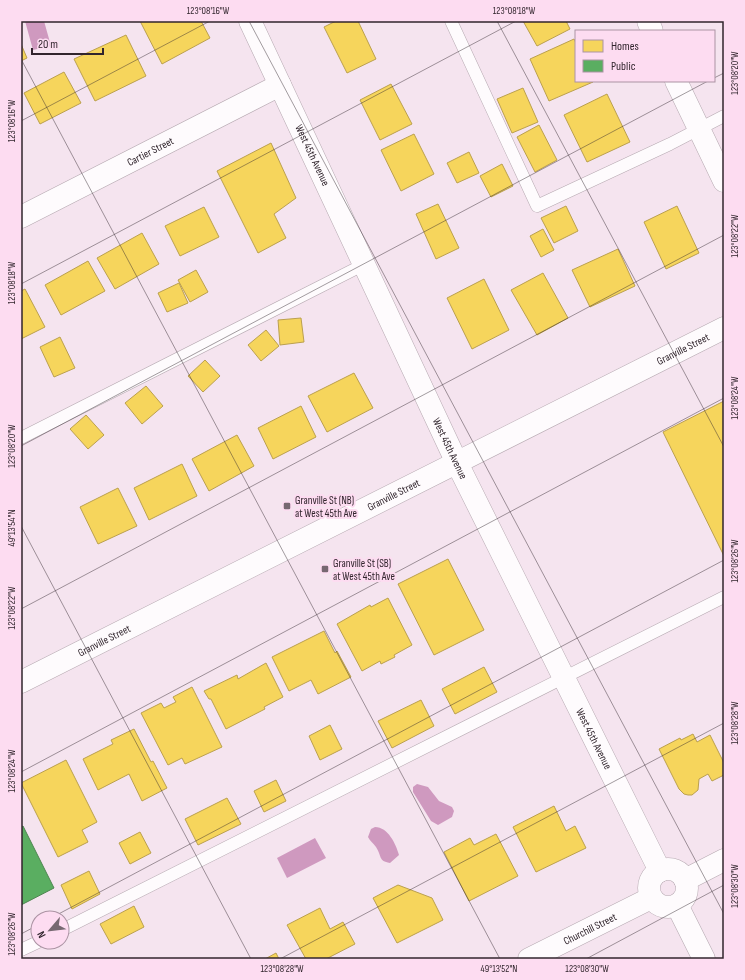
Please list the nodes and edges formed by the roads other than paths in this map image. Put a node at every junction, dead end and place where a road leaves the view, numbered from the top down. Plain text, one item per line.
1 (250, 21) edge
2 (451, 21) edge
3 (676, 82) edge
4 (280, 85) junction
5 (724, 116) edge
6 (699, 129) junction
7 (724, 181) edge
8 (21, 217) edge
9 (363, 265) junction
10 (724, 328) edge
11 (21, 438) edge
12 (457, 463) junction
13 (724, 597) edge
14 (564, 678) junction
15 (21, 682) edge
16 (724, 860) edge
17 (660, 871) junction
18 (685, 880) junction
19 (651, 898) junction
20 (677, 905) junction
21 (70, 926) edge
22 (529, 959) edge
23 (704, 959) edge

1 - 4 main road, West 45th Avenue
2 - 6 lane
3 - 6 main road
4 - 8 main road, Cartier Street
4 - 9 main road, West 45th Avenue
5 - 6 lane
6 - 7 main road
9 - 11 lane
9 - 12 main road, West 45th Avenue
10 - 12 main road, Granville Street
12 - 14 main road, West 45th Avenue
12 - 15 main road, Granville Street
13 - 14 lane
14 - 17 main road, West 45th Avenue
14 - 21 lane
16 - 18 main road
17 - 18 main road
17 - 19 main road
18 - 20 main road
19 - 20 main road
19 - 22 main road, Churchill Street
20 - 23 main road

